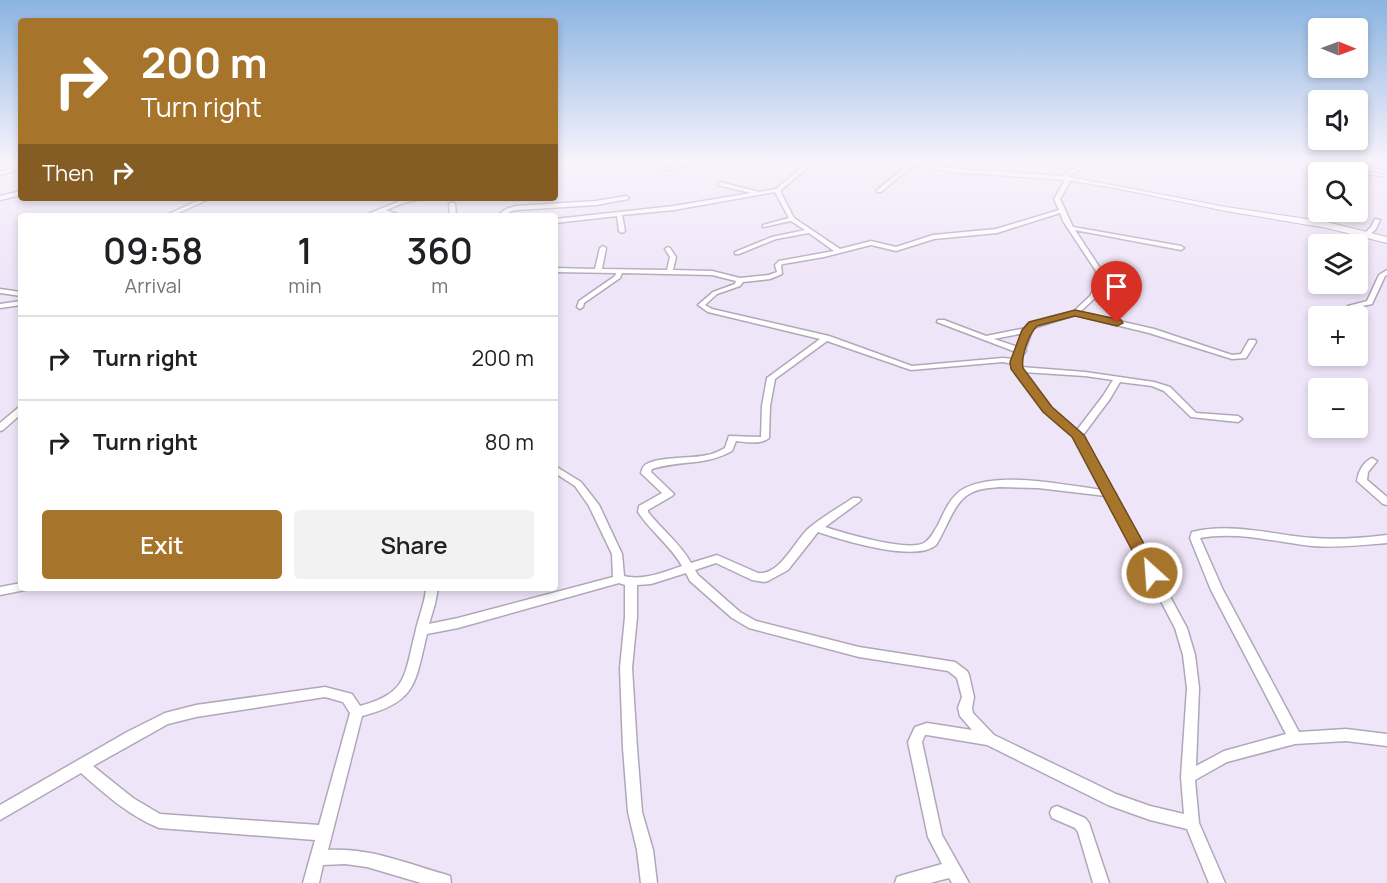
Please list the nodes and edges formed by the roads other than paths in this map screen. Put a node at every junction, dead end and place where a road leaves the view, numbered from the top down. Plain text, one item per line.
1 (201, 201) edge
2 (411, 201) edge
3 (607, 201) edge
4 (716, 201) edge
5 (783, 201) edge
6 (1058, 201) edge
7 (1187, 201) edge
8 (452, 204) dead end
9 (380, 210) junction
10 (1062, 211) junction
11 (174, 213) edge
12 (373, 213) edge
13 (390, 213) edge
14 (451, 213) edge
15 (504, 213) edge
16 (619, 214) junction
17 (792, 219) junction
18 (1377, 220) dead end
19 (558, 221) edge
20 (765, 226) dead end
21 (1071, 228) junction
22 (622, 231) dead end
23 (810, 231) junction
24 (1367, 234) joint
25 (1368, 234) edge
26 (1387, 240) edge
27 (603, 248) dead end
28 (1181, 248) dead end
29 (668, 249) dead end
30 (839, 251) junction
31 (737, 253) dead end
32 (558, 270) edge
33 (598, 271) junction
34 (670, 271) junction
35 (619, 272) junction
36 (1387, 272) edge
37 (740, 280) junction
38 (0, 291) edge
39 (18, 294) edge
40 (18, 303) edge
41 (0, 306) edge
42 (1355, 306) edge
43 (580, 307) dead end
44 (1075, 313) junction
45 (941, 322) dead end
46 (1027, 330) junction
47 (826, 338) junction
48 (985, 338) junction
49 (1252, 342) dead end
50 (1022, 351) junction
51 (1016, 365) junction
52 (1118, 379) junction
53 (18, 413) edge
54 (1238, 419) dead end
55 (0, 428) edge
56 (1078, 435) junction
57 (1372, 460) dead end
58 (558, 471) edge
59 (1111, 494) junction
60 (855, 500) dead end
61 (1387, 502) edge
62 (816, 528) junction
63 (1387, 538) edge
64 (689, 569) junction
65 (625, 580) junction
66 (18, 588) edge
67 (0, 591) edge
68 (432, 591) edge
69 (422, 630) junction
70 (357, 712) junction
71 (1295, 738) junction
72 (988, 739) junction
73 (1387, 740) edge
74 (82, 765) junction
75 (1188, 777) junction
76 (0, 813) edge
77 (1057, 813) dead end
78 (1192, 822) junction
79 (324, 833) junction
80 (318, 858) junction
81 (952, 869) junction
82 (444, 882) edge
83 (312, 883) edge
84 (649, 883) edge
85 (903, 883) edge
86 (961, 883) edge
87 (1101, 883) edge
88 (1217, 883) edge

1 - 11 street
2 - 9 street
3 - 15 street
4 - 16 street
5 - 17 street
6 - 10 street
7 - 24 street
8 - 14 street
9 - 12 street
9 - 13 street
10 - 21 street
10 - 30 street
16 - 19 street
16 - 22 street
17 - 20 street
17 - 23 street
18 - 24 street
21 - 28 street
21 - 44 street
23 - 30 street
23 - 31 street
25 - 26 street
27 - 33 street
29 - 34 street
30 - 37 street
32 - 33 street
33 - 35 street
34 - 35 street
34 - 37 street
35 - 43 street
36 - 42 street
37 - 47 street
38 - 39 street
40 - 41 street
44 - 46 street
44 - 49 street
45 - 48 street
46 - 48 street
46 - 50 street
47 - 51 street
47 - 64 street
48 - 50 street
50 - 51 street
51 - 52 street
51 - 56 street
52 - 54 street
52 - 56 street
53 - 55 street
56 - 59 street
57 - 61 street
58 - 65 street
59 - 62 street
59 - 75 street
60 - 62 street
62 - 64 street
63 - 71 street
64 - 65 street
64 - 72 street
65 - 69 street
65 - 84 street
66 - 67 street
68 - 69 street
69 - 70 street
70 - 74 street
70 - 79 street
71 - 73 street
71 - 75 street
72 - 78 street
72 - 81 street
74 - 76 street
74 - 79 street
75 - 78 street
77 - 87 street
78 - 88 street
79 - 80 street
80 - 82 street
80 - 83 street
81 - 85 street
81 - 86 street

